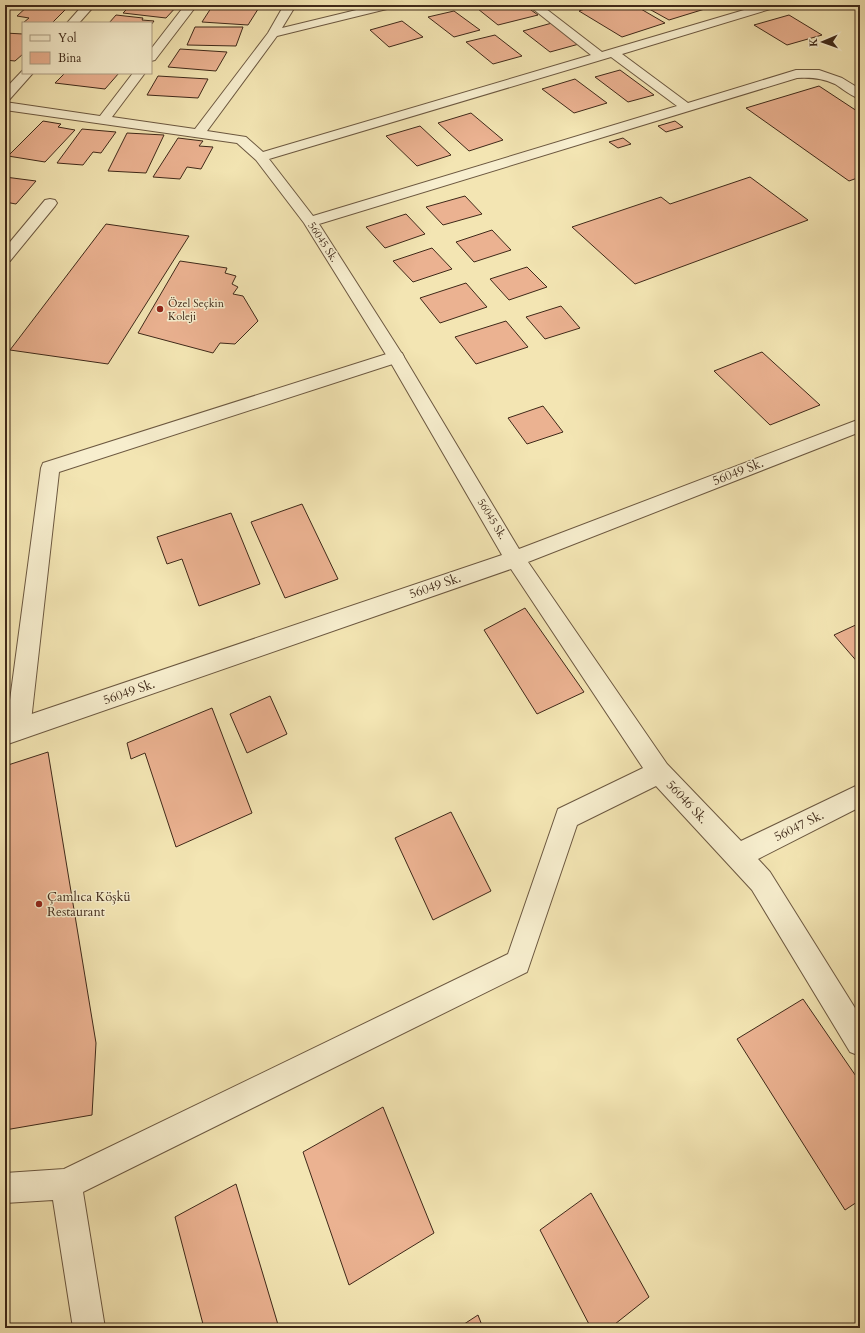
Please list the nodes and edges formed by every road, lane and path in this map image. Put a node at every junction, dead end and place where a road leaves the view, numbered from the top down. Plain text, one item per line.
1 (89, 5) edge
2 (191, 5) edge
3 (290, 5) edge
4 (391, 5) edge
5 (534, 5) edge
6 (773, 5) edge
7 (74, 22) edge
8 (273, 34) junction
9 (612, 52) junction
10 (152, 56) edge
11 (600, 56) junction
12 (138, 74) edge
13 (24, 76) edge
14 (5, 78) edge
15 (860, 95) edge
16 (5, 97) edge
17 (5, 106) edge
18 (686, 107) junction
19 (103, 120) junction
20 (198, 134) junction
21 (261, 157) junction
22 (50, 203) dead end
23 (310, 222) junction
24 (5, 258) edge
25 (396, 357) junction
26 (860, 424) edge
27 (515, 559) junction
28 (11, 732) edge
29 (659, 772) junction
30 (860, 795) edge
31 (738, 856) junction
32 (860, 1042) edge
33 (66, 1184) junction
34 (5, 1188) edge
35 (89, 1328) edge

1 - 7 street
2 - 10 street
3 - 8 street
4 - 8 street
5 - 11 street
6 - 9 street
8 - 20 street
9 - 11 street
9 - 18 street
11 - 21 street
12 - 19 street
13 - 14 street
13 - 16 street
15 - 18 street
17 - 19 street, 56045 Sk.
18 - 23 street
19 - 20 street, 56045 Sk.
20 - 21 street, 56045 Sk.
21 - 23 street, 56045 Sk.
22 - 24 street
23 - 25 street, 56045 Sk.
25 - 27 street, 56045 Sk.
25 - 28 street
26 - 27 street, 56049 Sk.
27 - 28 street, 56049 Sk.
27 - 29 street, 56046 Sk.
29 - 31 street, 56046 Sk.
29 - 33 street
30 - 31 street, 56047 Sk.
31 - 32 street, 56046 Sk.
33 - 34 street
33 - 35 street

